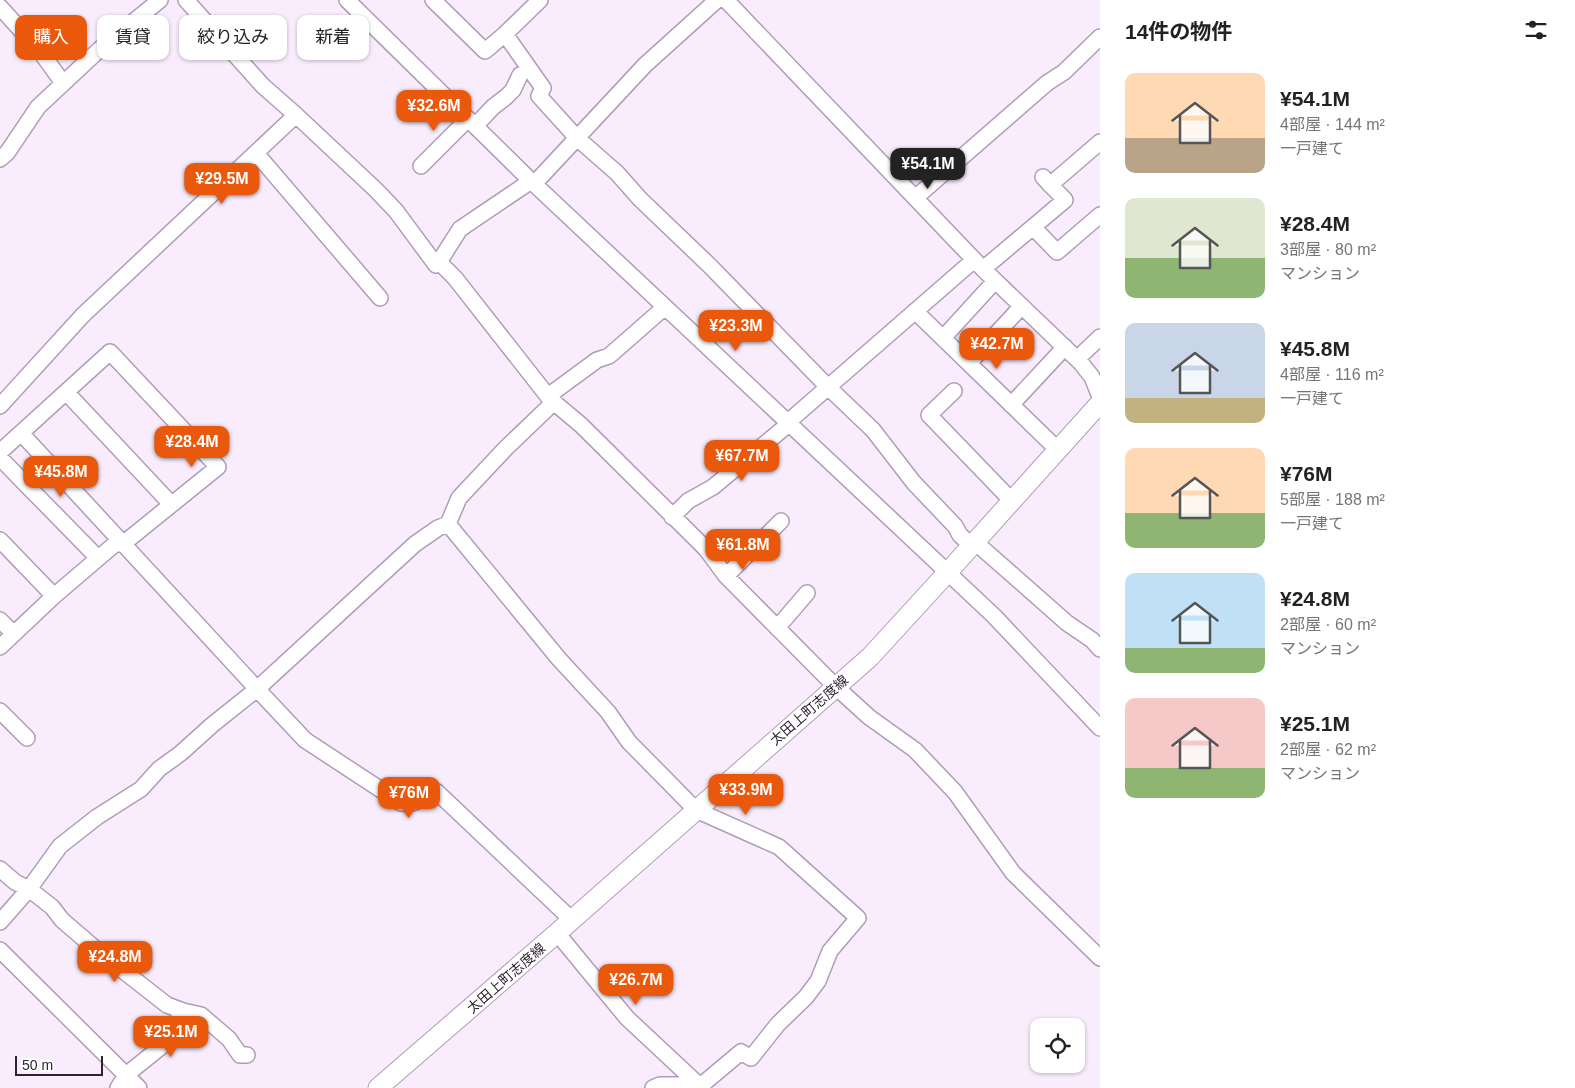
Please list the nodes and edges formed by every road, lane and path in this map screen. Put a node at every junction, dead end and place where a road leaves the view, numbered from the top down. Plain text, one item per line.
1 (160, 0) edge
2 (186, 0) edge
3 (347, 0) edge
4 (433, 0) edge
5 (540, 0) edge
6 (725, 0) edge
7 (0, 7) edge
8 (506, 34) junction
9 (1100, 37) edge
10 (520, 75) dead end
11 (63, 83) junction
12 (296, 115) junction
13 (471, 122) junction
14 (577, 138) junction
15 (1100, 142) edge
16 (256, 153) junction
17 (0, 159) edge
18 (421, 166) dead end
19 (532, 182) junction
20 (915, 198) junction
21 (1100, 215) edge
22 (1033, 227) junction
23 (978, 264) junction
24 (436, 265) dead end
25 (995, 281) junction
26 (380, 298) dead end
27 (665, 306) junction
28 (1022, 306) junction
29 (915, 311) junction
30 (1100, 337) edge
31 (943, 338) junction
32 (1065, 347) junction
33 (1077, 358) junction
34 (969, 363) junction
35 (828, 387) junction
36 (954, 391) dead end
37 (66, 392) junction
38 (2, 399) edge
39 (551, 399) junction
40 (1100, 403) edge
41 (1012, 404) junction
42 (789, 423) junction
43 (21, 433) junction
44 (1058, 450) junction
45 (0, 452) edge
46 (0, 458) edge
47 (1012, 501) junction
48 (171, 504) junction
49 (672, 516) junction
50 (781, 521) dead end
51 (448, 524) junction
52 (0, 540) edge
53 (124, 543) junction
54 (974, 544) junction
55 (98, 558) junction
56 (947, 573) junction
57 (726, 576) junction
58 (807, 593) dead end
59 (54, 596) junction
60 (0, 620) edge
61 (777, 628) junction
62 (13, 634) junction
63 (0, 647) edge
64 (1100, 649) edge
65 (836, 687) junction
66 (257, 689) junction
67 (0, 711) edge
68 (1100, 728) edge
69 (27, 738) dead end
70 (696, 810) junction
71 (0, 868) edge
72 (29, 889) junction
73 (572, 920) junction
74 (0, 922) edge
75 (557, 933) junction
76 (1094, 942) edge
77 (0, 950) edge
78 (1100, 958) edge
79 (183, 1011) junction
80 (247, 1055) dead end
81 (122, 1082) edge
82 (698, 1087) edge
83 (139, 1088) edge
84 (380, 1088) edge
85 (653, 1088) edge

1 - 11 street
2 - 12 street
3 - 13 street
4 - 8 street
5 - 8 street
6 - 14 street
6 - 20 street
7 - 11 street
8 - 14 street
9 - 20 street
10 - 13 street
11 - 17 street
12 - 16 street
12 - 24 street
13 - 18 street
13 - 19 street
14 - 19 street
14 - 35 street
15 - 22 street
16 - 26 street
16 - 38 street
19 - 27 street
19 - 39 street
20 - 23 street
21 - 22 street
22 - 23 street
23 - 25 street
23 - 29 street
25 - 28 street
25 - 31 street
27 - 39 street
27 - 42 street
28 - 32 street
28 - 34 street
29 - 31 street
29 - 35 street
30 - 33 street
31 - 34 street
32 - 33 street
32 - 41 street
33 - 40 street
34 - 41 street
35 - 42 street
35 - 54 street
36 - 47 street
37 - 43 street
37 - 48 street
37 - 48 street
39 - 49 street
39 - 51 street
40 - 44 main road, 太田上町志度線
41 - 44 street
42 - 49 street
42 - 56 street
43 - 45 street
43 - 53 street
44 - 47 main road, 太田上町志度線
46 - 55 street
47 - 54 main road, 太田上町志度線
48 - 53 street
49 - 57 street
50 - 57 street
51 - 66 street
51 - 70 street
52 - 59 street
53 - 55 street
53 - 66 street
54 - 56 main road, 太田上町志度線
54 - 64 street
55 - 59 street
56 - 65 main road, 太田上町志度線
56 - 68 street
57 - 61 street
58 - 61 street
59 - 62 street
60 - 62 street
61 - 65 street
62 - 63 street
65 - 70 main road, 太田上町志度線
65 - 76 street
66 - 72 street
66 - 73 street
67 - 69 street
70 - 73 main road, 太田上町志度線
70 - 82 street
71 - 72 street
72 - 74 street
72 - 79 street
73 - 75 main road, 太田上町志度線
75 - 82 street
75 - 84 main road, 太田上町志度線
76 - 78 street
77 - 81 street
79 - 80 street
79 - 81 street
81 - 83 street
82 - 85 street

